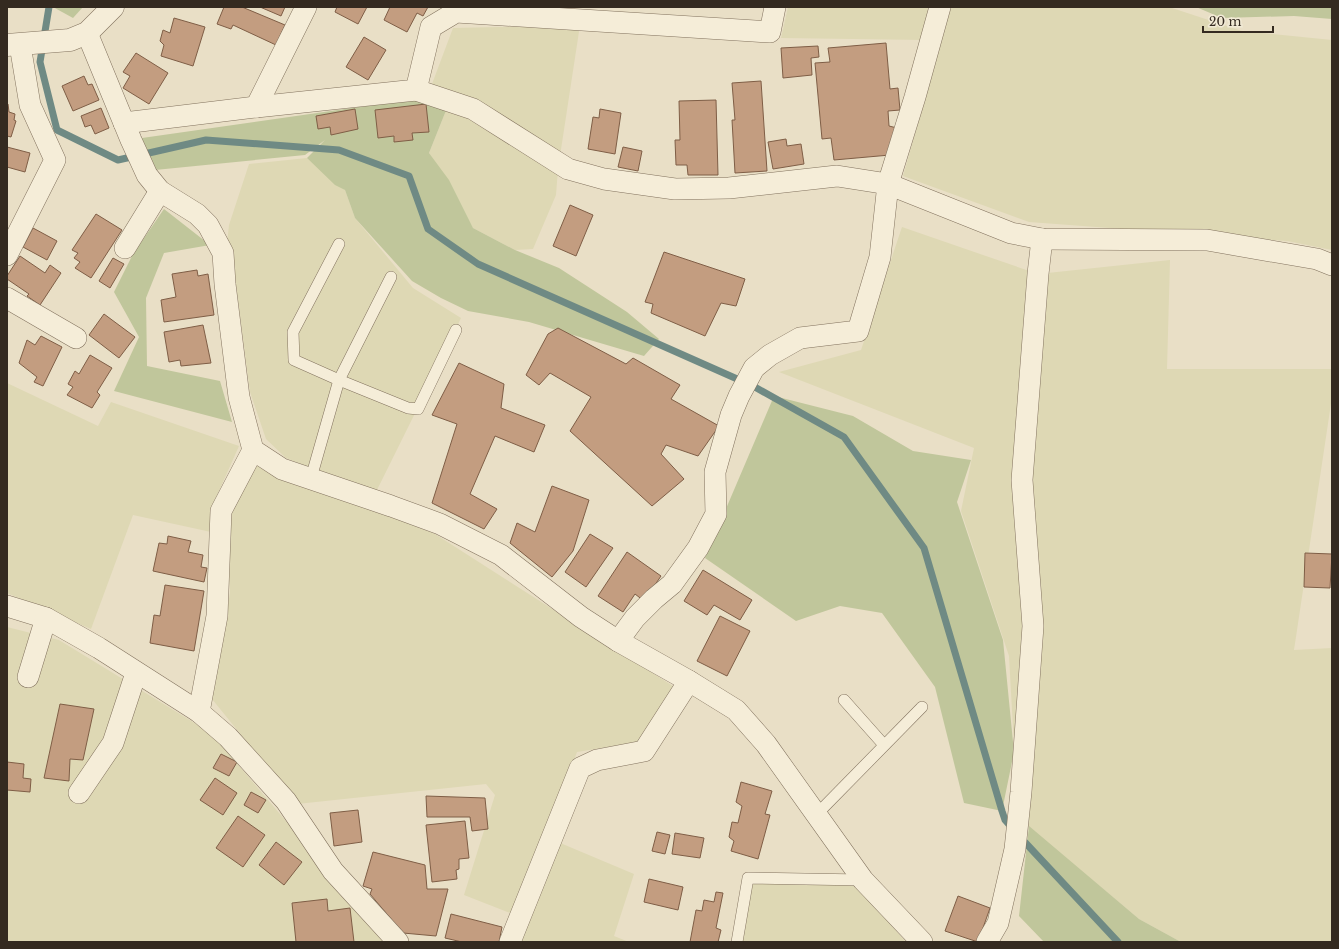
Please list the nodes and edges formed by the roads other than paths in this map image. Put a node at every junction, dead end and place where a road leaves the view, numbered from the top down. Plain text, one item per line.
1 (113, 7) edge
2 (306, 7) edge
3 (775, 7) edge
4 (940, 7) edge
5 (453, 10) edge
6 (526, 11) edge
7 (87, 33) junction
8 (13, 45) edge
9 (416, 90) junction
10 (256, 107) junction
11 (127, 131) junction
12 (888, 184) junction
13 (160, 191) junction
14 (1042, 239) junction
15 (339, 244) dead end
16 (125, 248) dead end
17 (7, 255) edge
18 (1332, 265) edge
19 (392, 276) dead end
20 (7, 298) edge
21 (456, 330) dead end
22 (76, 338) dead end
23 (339, 380) junction
24 (253, 450) junction
25 (311, 478) junction
26 (7, 606) edge
27 (46, 618) junction
28 (618, 641) junction
29 (136, 673) junction
30 (28, 677) dead end
31 (689, 681) junction
32 (844, 700) dead end
33 (922, 707) dead end
34 (199, 712) junction
35 (884, 745) junction
36 (79, 793) dead end
37 (816, 815) junction
38 (863, 880) junction
39 (398, 942) edge
40 (510, 942) edge
41 (737, 942) edge
42 (922, 942) edge
43 (987, 942) edge

1 - 7 street
2 - 10 street
3 - 6 street
4 - 12 street
5 - 6 street
5 - 9 street
7 - 8 street
7 - 11 street
8 - 17 street
9 - 10 street
9 - 12 street
10 - 11 street
11 - 13 street
12 - 14 street
12 - 28 street
13 - 16 street
13 - 24 street
14 - 18 street
14 - 43 street
15 - 23 lane
19 - 23 lane
20 - 22 street
21 - 23 lane
23 - 25 lane
24 - 25 street
24 - 34 street
25 - 28 street
26 - 27 street
27 - 29 street
27 - 30 street
28 - 31 street
29 - 34 street
29 - 36 street
31 - 37 street
31 - 40 street
32 - 35 lane
33 - 35 lane
34 - 39 street
35 - 37 lane
37 - 38 street
38 - 41 lane
38 - 42 street

